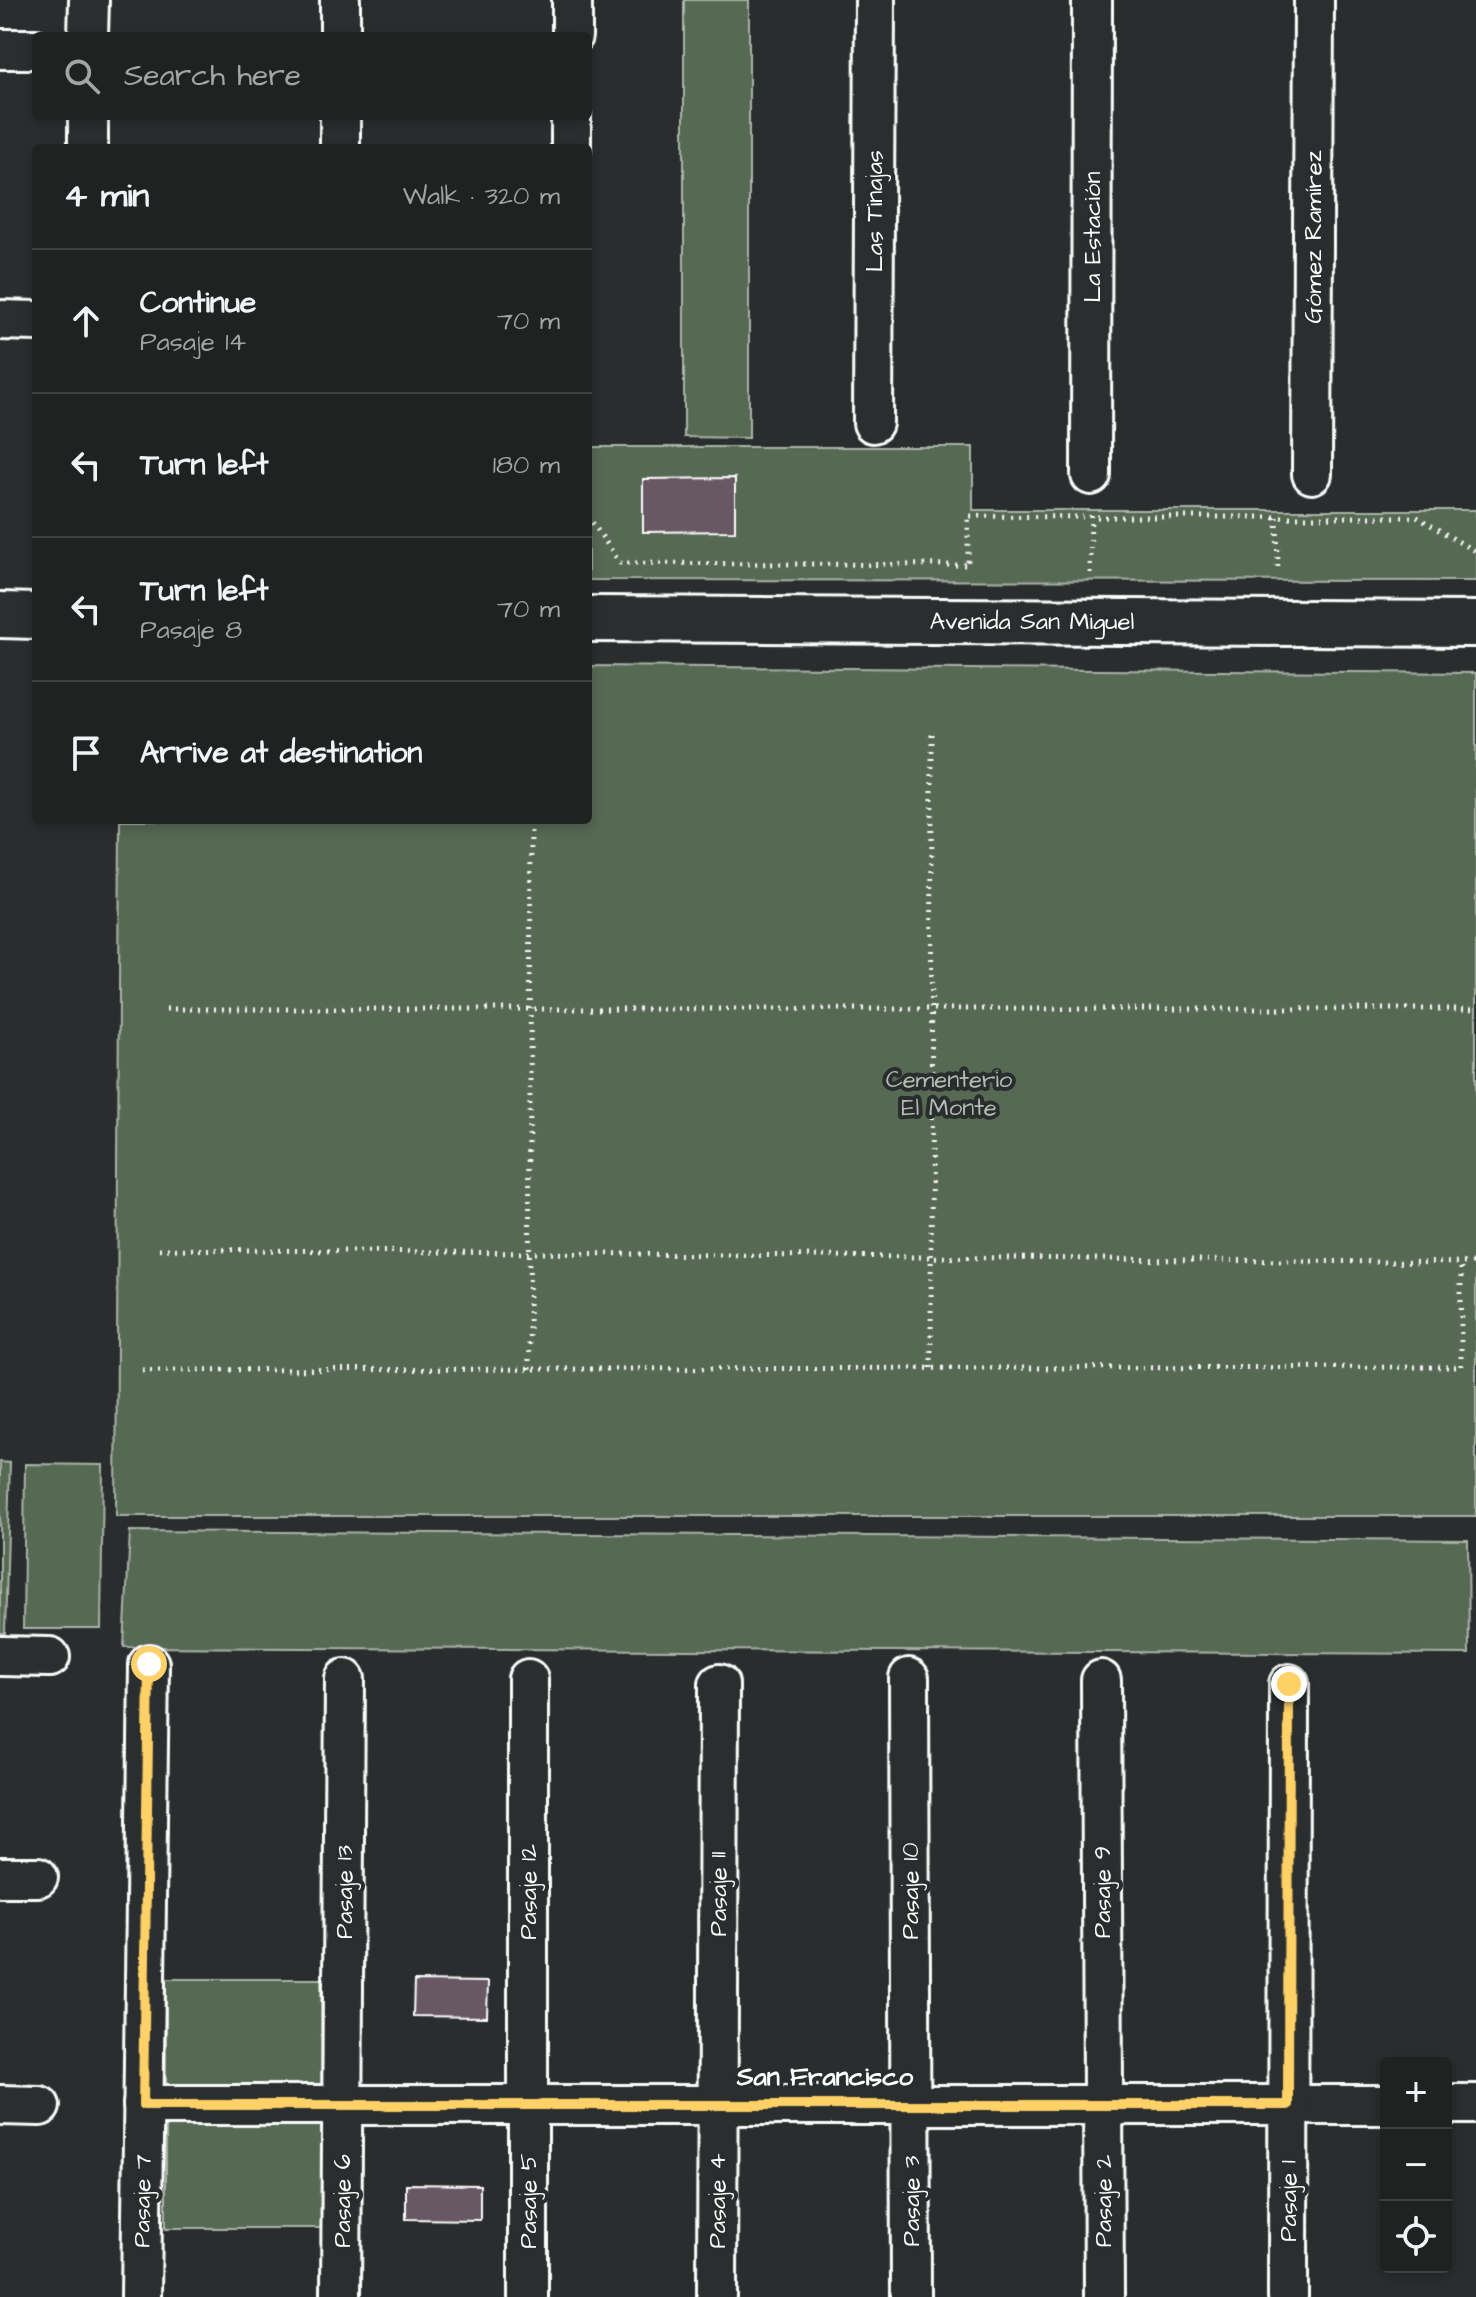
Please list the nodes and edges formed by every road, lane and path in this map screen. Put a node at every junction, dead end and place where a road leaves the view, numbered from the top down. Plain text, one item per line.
1 (89, 0) edge
2 (340, 0) edge
3 (572, 0) edge
4 (875, 0) edge
5 (1092, 0) edge
6 (1314, 0) edge
7 (88, 32) edge
8 (340, 32) edge
9 (572, 32) edge
10 (0, 49) edge
11 (32, 49) edge
12 (88, 120) edge
13 (340, 120) edge
14 (571, 120) edge
15 (88, 144) edge
16 (340, 144) edge
17 (571, 144) edge
18 (0, 320) edge
19 (32, 321) edge
20 (873, 423) dead end
21 (1312, 474) dead end
22 (1091, 475) joint
23 (1091, 517) junction
24 (1277, 517) junction
25 (592, 522) edge
26 (1476, 552) edge
27 (1278, 571) dead end
28 (1090, 573) dead end
29 (0, 615) edge
30 (32, 616) edge
31 (592, 619) edge
32 (1476, 624) edge
33 (932, 729) dead end
34 (531, 824) edge
35 (166, 1009) dead end
36 (530, 1009) junction
37 (931, 1009) junction
38 (1476, 1009) edge
39 (159, 1249) dead end
40 (529, 1253) junction
41 (931, 1258) junction
42 (1461, 1263) junction
43 (1476, 1263) edge
44 (931, 1368) junction
45 (529, 1369) junction
46 (142, 1370) dead end
47 (0, 1656) edge
48 (50, 1657) dead end
49 (149, 1664) dead end
50 (909, 1678) dead end
51 (345, 1679) dead end
52 (528, 1679) dead end
53 (1101, 1680) dead end
54 (719, 1684) dead end
55 (1289, 1684) dead end
56 (0, 1877) edge
57 (38, 1877) dead end
58 (1103, 2104) junction
59 (1452, 2104) edge
60 (1476, 2104) edge
61 (0, 2105) edge
62 (143, 2105) junction
63 (342, 2105) junction
64 (528, 2105) junction
65 (717, 2105) junction
66 (911, 2105) junction
67 (1288, 2105) junction
68 (1380, 2105) edge
69 (40, 2106) dead end
70 (141, 2297) edge
71 (341, 2297) edge
72 (528, 2297) edge
73 (717, 2297) edge
74 (911, 2297) edge
75 (1104, 2297) edge
76 (1288, 2297) edge

1 - 7 street
2 - 8 street
3 - 9 street
4 - 20 street, Las Tinajas
5 - 22 street, La Estación
6 - 21 street, Gómez Ramírez
10 - 11 street
12 - 15 street
13 - 16 street
14 - 17 street
18 - 19 street
22 - 23 path
23 - 24 path
23 - 25 path
23 - 28 path
24 - 26 path
24 - 27 path
29 - 30 street
31 - 32 street, Avenida San Miguel
33 - 37 path
34 - 36 path
35 - 36 path
36 - 37 path
36 - 40 path
37 - 38 path
37 - 41 path
39 - 40 path
40 - 41 path
40 - 45 path
41 - 42 path
41 - 44 path
42 - 43 path
42 - 44 path
44 - 45 path
45 - 46 path
47 - 48 street
49 - 62 street, Pasaje 7
50 - 66 street, Pasaje 10
51 - 63 street, Pasaje 13
52 - 64 street, Pasaje 12
53 - 58 street, Pasaje 9
54 - 65 street, Pasaje 11
55 - 67 street, Pasaje 1
56 - 57 street
58 - 66 street
58 - 67 street
58 - 75 street, Pasaje 2
59 - 60 street
61 - 69 street
62 - 63 street
62 - 70 street, Pasaje 7
63 - 64 street
63 - 71 street, Pasaje 6
64 - 65 street
64 - 72 street, Pasaje 5
65 - 66 street
65 - 73 street, Pasaje 4
66 - 74 street, Pasaje 3
67 - 68 street
67 - 76 street, Pasaje 1

